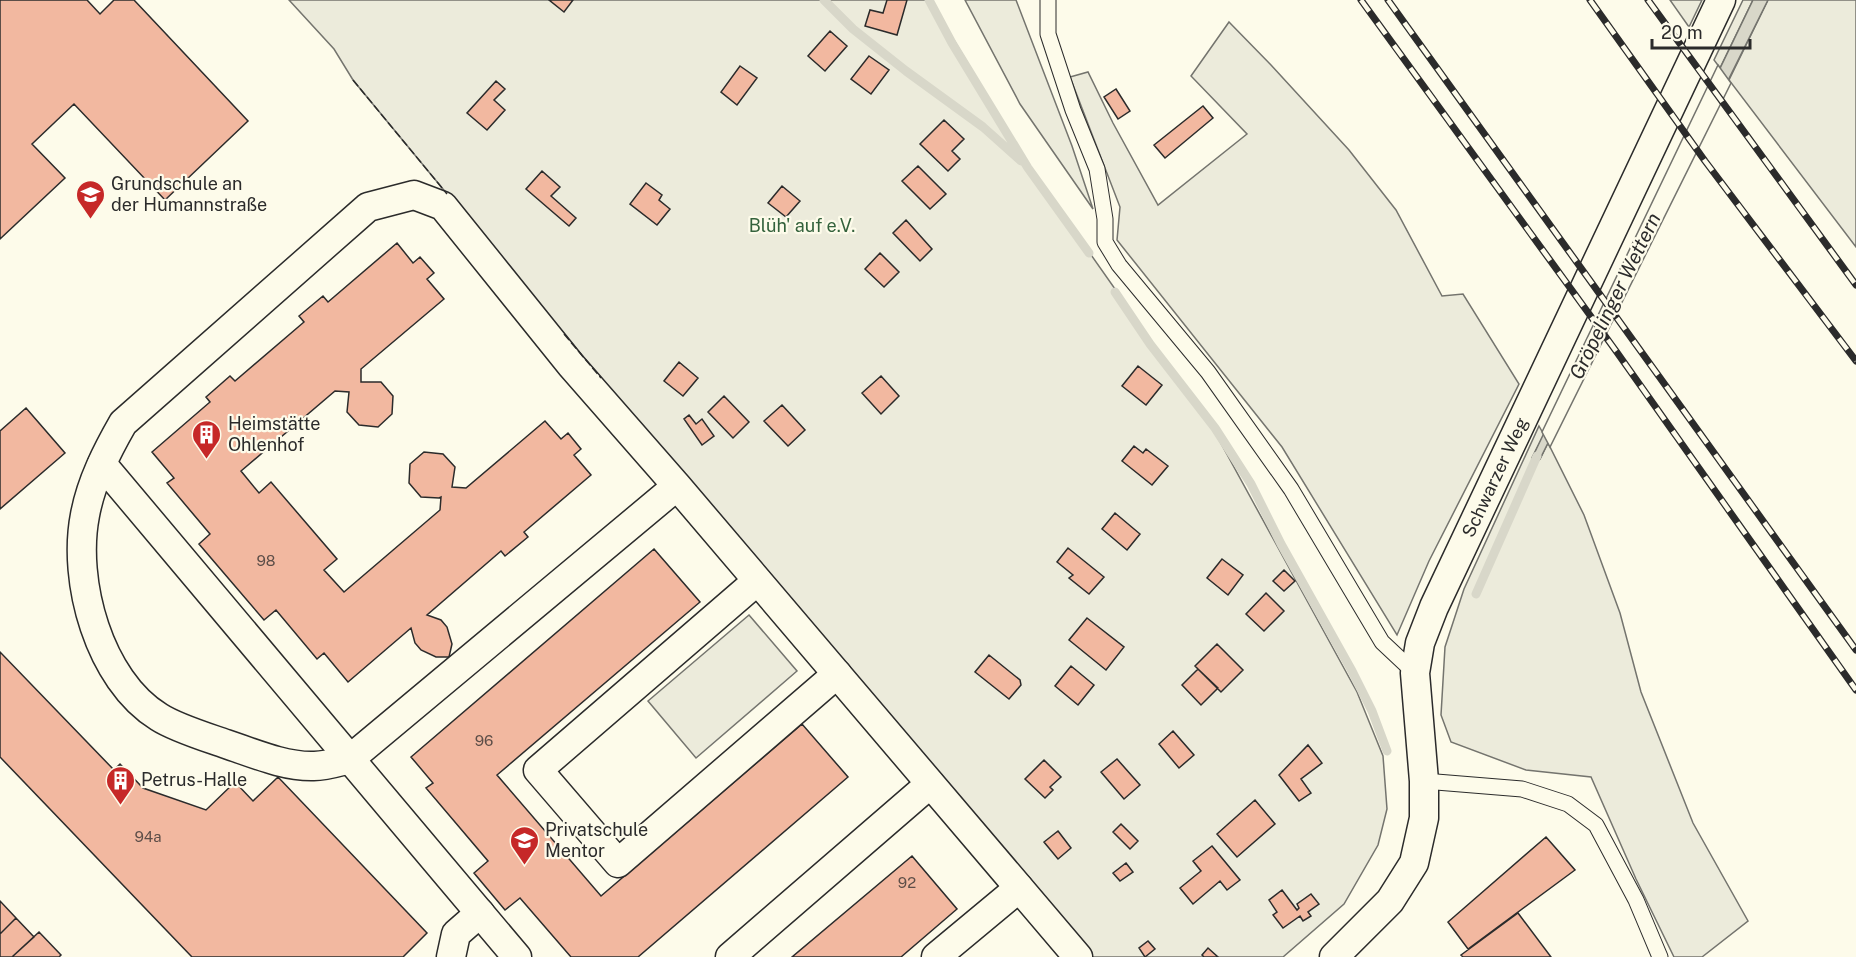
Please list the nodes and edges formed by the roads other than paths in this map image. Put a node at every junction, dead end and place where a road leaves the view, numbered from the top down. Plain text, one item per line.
1 (1048, 0) edge
2 (1721, 0) edge
3 (102, 464) junction
4 (677, 486) junction
5 (757, 581) junction
6 (1415, 673) junction
7 (837, 674) junction
8 (350, 759) junction
9 (1424, 781) junction
10 (930, 784) junction
11 (1019, 888) junction
12 (480, 913) junction
13 (452, 957) edge
14 (517, 957) edge
15 (730, 957) edge
16 (936, 957) edge
17 (1078, 957) edge
18 (1334, 957) edge
19 (1660, 957) edge

1 - 6 lane
2 - 6 street, Schwarzer Weg
3 - 4 street
3 - 8 street
3 - 8 street
4 - 5 street
4 - 8 street
5 - 7 street
5 - 7 street
6 - 9 street, Schwarzer Weg
7 - 10 street
8 - 12 street
9 - 18 street, Schwarzer Weg
9 - 19 lane
10 - 11 street
10 - 15 street
11 - 16 street
11 - 17 street
12 - 13 street
12 - 14 street

